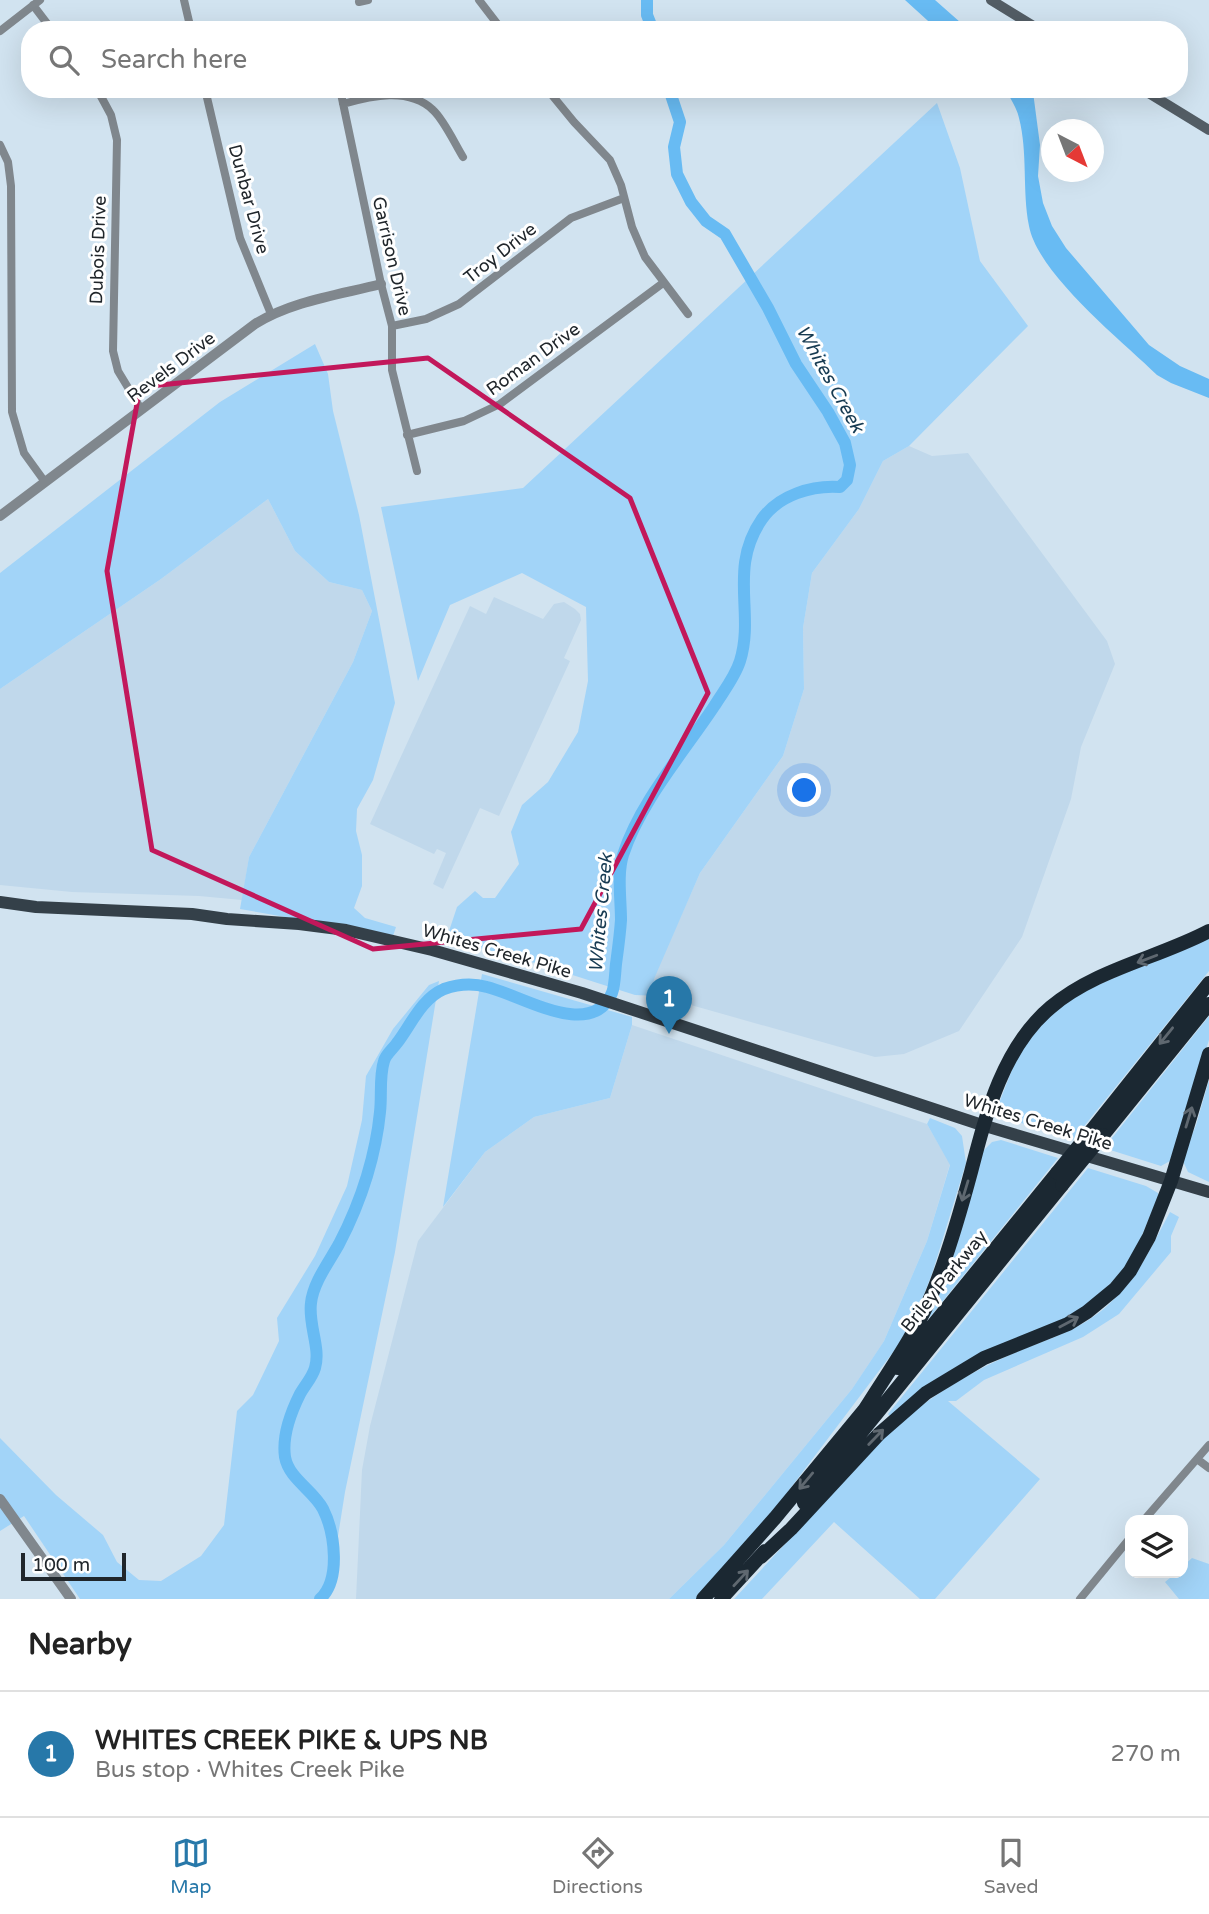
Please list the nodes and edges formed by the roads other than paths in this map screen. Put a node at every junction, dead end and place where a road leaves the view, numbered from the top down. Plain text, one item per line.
1 (184, 0) edge
2 (479, 0) edge
3 (991, 0) edge
4 (36, 3) edge
5 (47, 21) edge
6 (189, 21) edge
7 (495, 21) edge
8 (1025, 21) edge
9 (0, 31) edge
10 (102, 98) edge
11 (207, 98) edge
12 (342, 98) edge
13 (364, 98) edge
14 (414, 98) edge
15 (554, 98) edge
16 (1157, 98) edge
17 (343, 104) junction
18 (1209, 130) edge
19 (0, 145) edge
20 (463, 157) dead end
21 (624, 198) junction
22 (663, 283) junction
23 (380, 285) junction
24 (0, 313) edge
25 (11, 313) junction
26 (271, 314) junction
27 (688, 314) dead end
28 (392, 326) junction
29 (141, 409) junction
30 (408, 435) junction
31 (417, 471) dead end
32 (45, 482) junction
33 (0, 516) edge
34 (0, 902) edge
35 (1209, 931) edge
36 (1209, 983) edge
37 (1209, 1004) edge
38 (1209, 1054) edge
39 (982, 1125) junction
40 (1097, 1133) junction
41 (1059, 1179) junction
42 (1171, 1181) junction
43 (1209, 1192) edge
44 (865, 1409) junction
45 (1209, 1445) edge
46 (1197, 1459) junction
47 (1209, 1468) edge
48 (0, 1499) edge
49 (1148, 1515) edge
50 (1125, 1544) edge
51 (761, 1557) junction
52 (71, 1599) edge
53 (703, 1599) edge
54 (721, 1599) edge
55 (1080, 1599) edge

1 - 6 street
2 - 7 street
3 - 8 main road
4 - 5 street
4 - 9 street
10 - 29 street, Dubois Drive
11 - 26 street, Dunbar Drive
12 - 17 street, Garrison Drive
13 - 17 street
14 - 20 street
15 - 21 street
16 - 18 main road
17 - 23 street, Garrison Drive
19 - 25 street
21 - 22 street
21 - 28 street, Troy Drive
22 - 27 street
22 - 30 street, Roman Drive
23 - 26 street, Revels Drive
23 - 28 street, Garrison Drive
24 - 25 street
25 - 32 street
26 - 29 street, Revels Drive
28 - 30 street, Garrison Drive
29 - 32 street, Revels Drive
30 - 31 street, Garrison Drive
32 - 33 street, Revels Drive
34 - 39 main road, Whites Creek Pike
35 -> 39 highway
36 -> 40 highway, Briley Parkway
37 - 40 highway, Briley Parkway
42 -> 38 highway
39 - 42 main road, Whites Creek Pike
39 -> 44 highway
40 - 41 highway, Briley Parkway, bridge
41 - 44 highway, Briley Parkway
41 - 51 highway, Briley Parkway
42 - 43 main road, Whites Creek Pike
51 -> 42 highway
44 -> 53 highway, Briley Parkway
45 - 46 street
46 - 47 street
46 - 49 street
48 - 52 street
50 - 55 street
54 -> 51 highway, Briley Parkway

